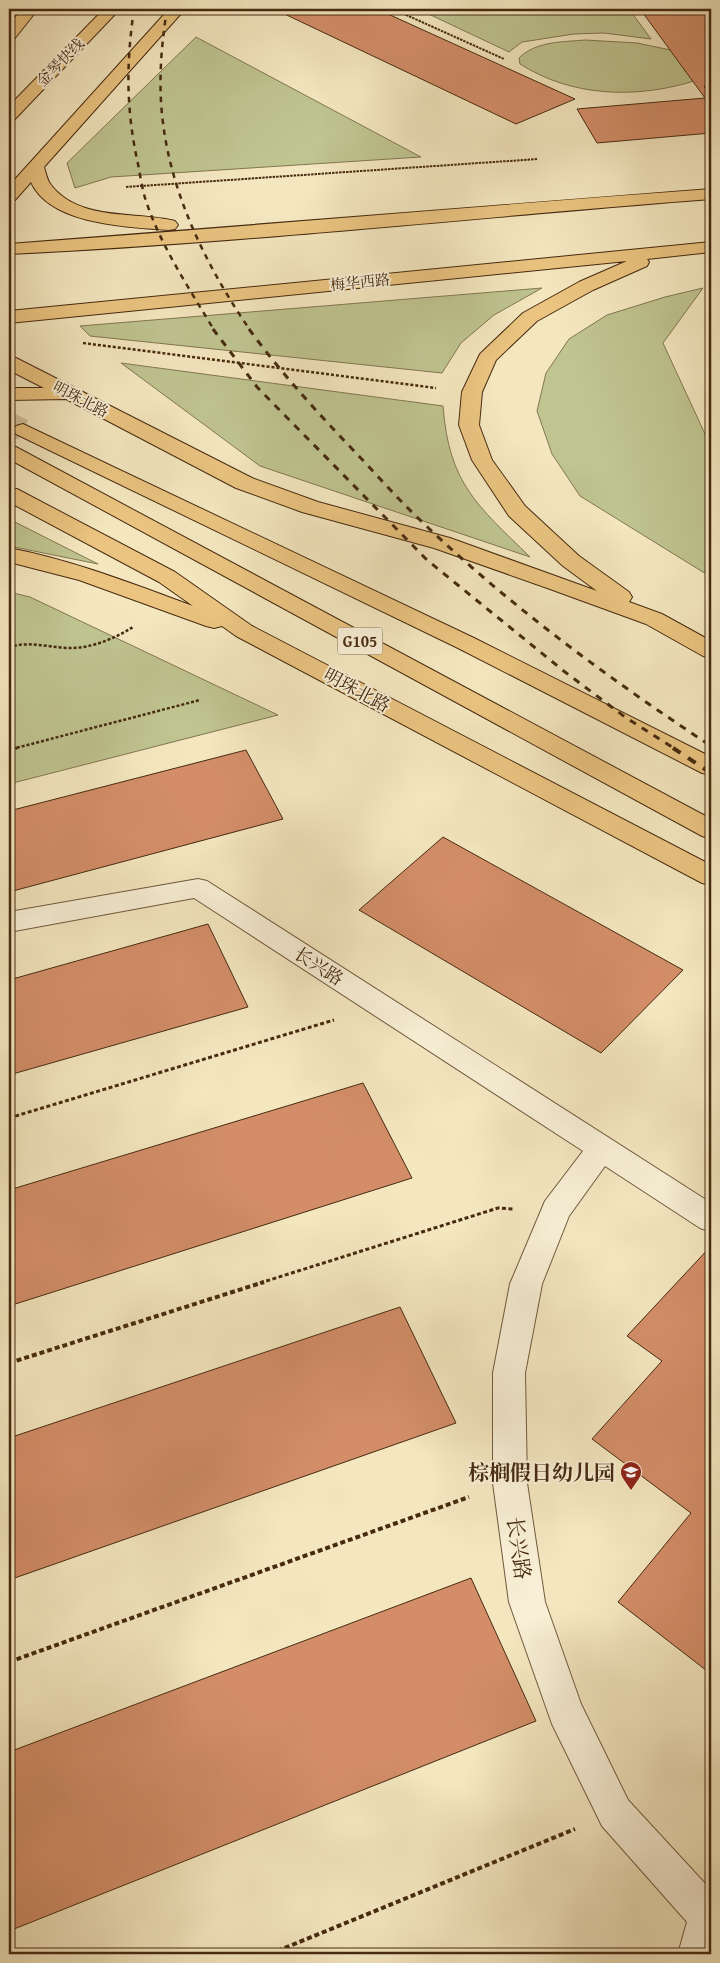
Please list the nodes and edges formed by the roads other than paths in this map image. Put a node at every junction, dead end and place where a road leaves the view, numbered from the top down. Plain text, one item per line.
1 (30, 9) edge
2 (112, 9) edge
3 (177, 9) edge
4 (9, 35) edge
5 (9, 114) edge
6 (36, 168) junction
7 (711, 194) edge
8 (9, 196) edge
9 (252, 232) junction
10 (711, 247) edge
11 (9, 249) edge
12 (662, 252) junction
13 (9, 317) edge
14 (9, 362) edge
15 (9, 394) edge
16 (71, 394) junction
17 (23, 430) tunnel mouth
18 (9, 452) tunnel mouth
19 (9, 494) edge
20 (9, 555) edge
21 (654, 620) junction
22 (244, 631) junction
23 (711, 651) edge
24 (711, 767) edge
25 (711, 830) edge
26 (711, 876) edge
27 (9, 922) edge
28 (602, 1148) junction
29 (711, 1219) edge
30 (710, 1914) edge
31 (698, 1954) edge

1 - 4 main road
2 - 5 main road, 金琴快线
3 - 6 main road
6 - 8 main road
6 - 9 main road
7 - 9 main road
9 - 11 main road
10 - 12 main road, 梅华西路
12 - 13 main road, 梅华西路
12 - 21 main road
14 - 16 main road, 明珠北路
15 - 16 main road
16 - 21 main road, 明珠北路
17 - 24 main road, G105
18 - 25 main road, G105
19 - 22 main road, 明珠北路 / G105
20 - 22 main road
21 - 23 main road, 明珠北路
22 - 26 main road, 明珠北路 / G105
27 - 28 lane, 长兴路
28 - 29 lane, 长兴路
28 - 30 lane, 长兴路
30 - 31 lane, 长兴路

